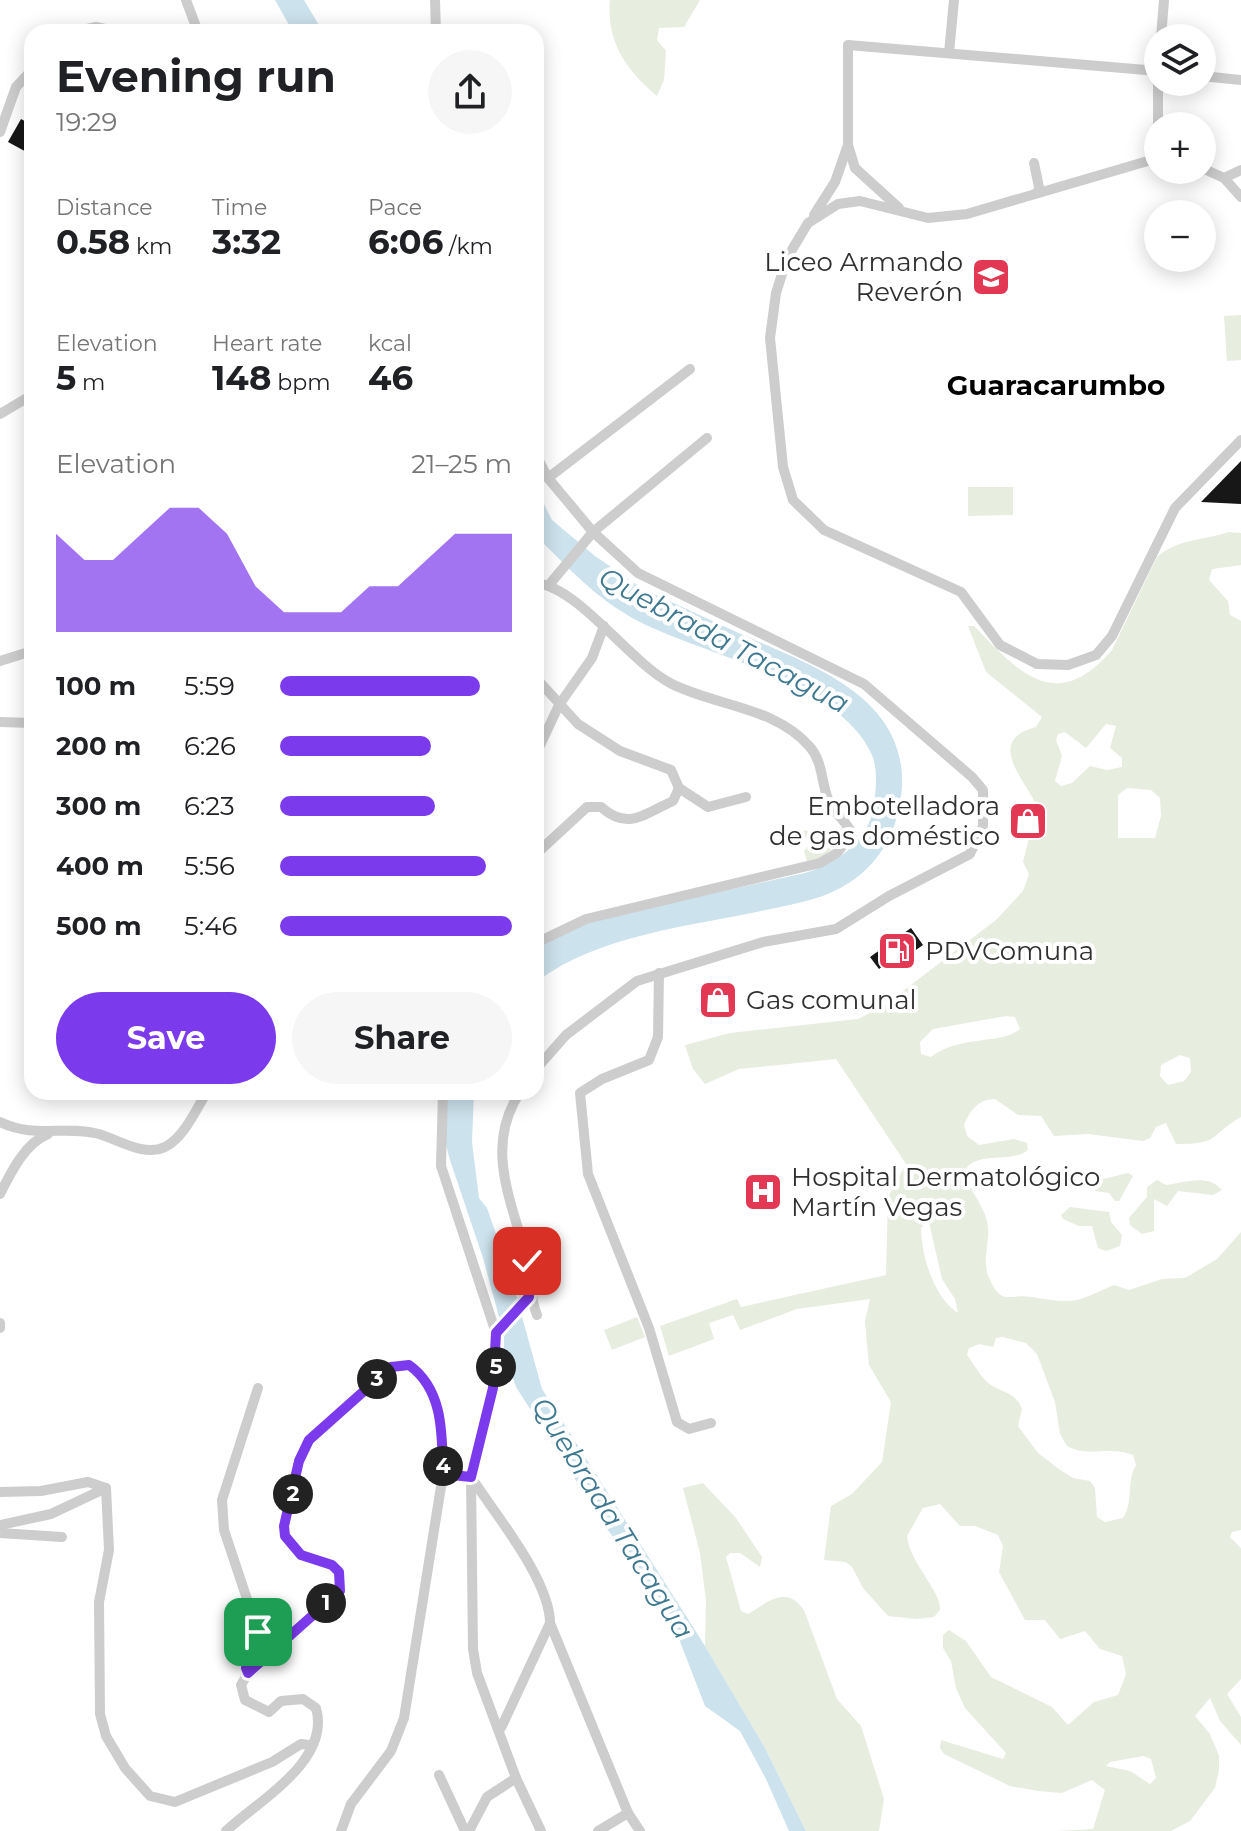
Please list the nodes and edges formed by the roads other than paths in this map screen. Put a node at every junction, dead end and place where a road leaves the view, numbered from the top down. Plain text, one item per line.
1 (186, 0) edge
2 (435, 0) edge
3 (954, 0) edge
4 (1164, 0) edge
5 (195, 24) edge
6 (436, 24) edge
7 (1162, 24) edge
8 (949, 53) junction
9 (1144, 70) edge
10 (1216, 77) edge
11 (24, 78) edge
12 (1241, 80) edge
13 (0, 132) edge
14 (848, 145) junction
15 (1144, 162) edge
16 (1034, 163) dead end
17 (1241, 170) edge
18 (1216, 174) edge
19 (1224, 178) junction
20 (1040, 192) junction
21 (1241, 197) edge
22 (900, 209) junction
23 (808, 223) junction
24 (690, 369) dead end
25 (24, 400) edge
26 (0, 414) edge
27 (707, 438) dead end
28 (1241, 440) edge
29 (544, 470) edge
30 (548, 478) junction
31 (593, 532) junction
32 (544, 582) edge
33 (550, 582) junction
34 (604, 626) junction
35 (24, 654) edge
36 (0, 661) edge
37 (544, 687) edge
38 (559, 705) junction
39 (0, 722) edge
40 (24, 723) edge
41 (544, 737) edge
42 (679, 788) junction
43 (746, 797) dead end
44 (544, 847) edge
45 (544, 939) edge
46 (659, 973) junction
47 (544, 1061) edge
48 (202, 1100) edge
49 (443, 1100) edge
50 (515, 1100) edge
51 (0, 1122) edge
52 (50, 1133) junction
53 (0, 1194) edge
54 (525, 1302) junction
55 (537, 1315) dead end
56 (499, 1330) junction
57 (258, 1388) dead end
58 (711, 1423) dead end
59 (443, 1474) junction
60 (471, 1477) junction
61 (106, 1488) junction
62 (0, 1492) edge
63 (0, 1525) edge
64 (0, 1533) edge
65 (62, 1537) dead end
66 (550, 1623) junction
67 (248, 1673) junction
68 (501, 1728) junction
69 (309, 1745) junction
70 (439, 1775) dead end
71 (516, 1778) junction
72 (628, 1813) junction
73 (226, 1831) edge
74 (341, 1831) edge
75 (467, 1831) edge
76 (541, 1831) edge
77 (598, 1831) edge
78 (640, 1831) edge

1 - 5 street
2 - 6 street
3 - 8 street
4 - 7 street
8 - 9 street
8 - 14 street
10 - 12 street
11 - 13 street
14 - 22 street
14 - 23 street
15 - 20 street
16 - 20 street
17 - 19 street
18 - 19 street
19 - 21 street
20 - 22 street
22 - 23 street
23 - 28 street
24 - 30 street
25 - 26 street
27 - 31 street
29 - 30 street
30 - 31 street
31 - 33 street
31 - 46 street
32 - 33 street
33 - 34 street
34 - 38 street
34 - 45 street
35 - 36 street
37 - 38 street
38 - 41 street
38 - 42 street
39 - 40 street
42 - 43 street
42 - 44 street
46 - 47 street
46 - 58 street
48 - 52 street
49 - 56 street
50 - 54 street
51 - 52 street
52 - 53 street
54 - 55 street
54 - 56 street
56 - 60 street
57 - 67 street
59 - 60 street
59 - 67 street
59 - 74 street
60 - 66 street
60 - 68 street
61 - 62 street
61 - 63 street
61 - 69 street
64 - 65 street
66 - 68 street
66 - 72 street
67 - 69 street
68 - 71 street
69 - 73 street
70 - 75 street
71 - 75 street
71 - 76 street
72 - 77 street
72 - 78 street

